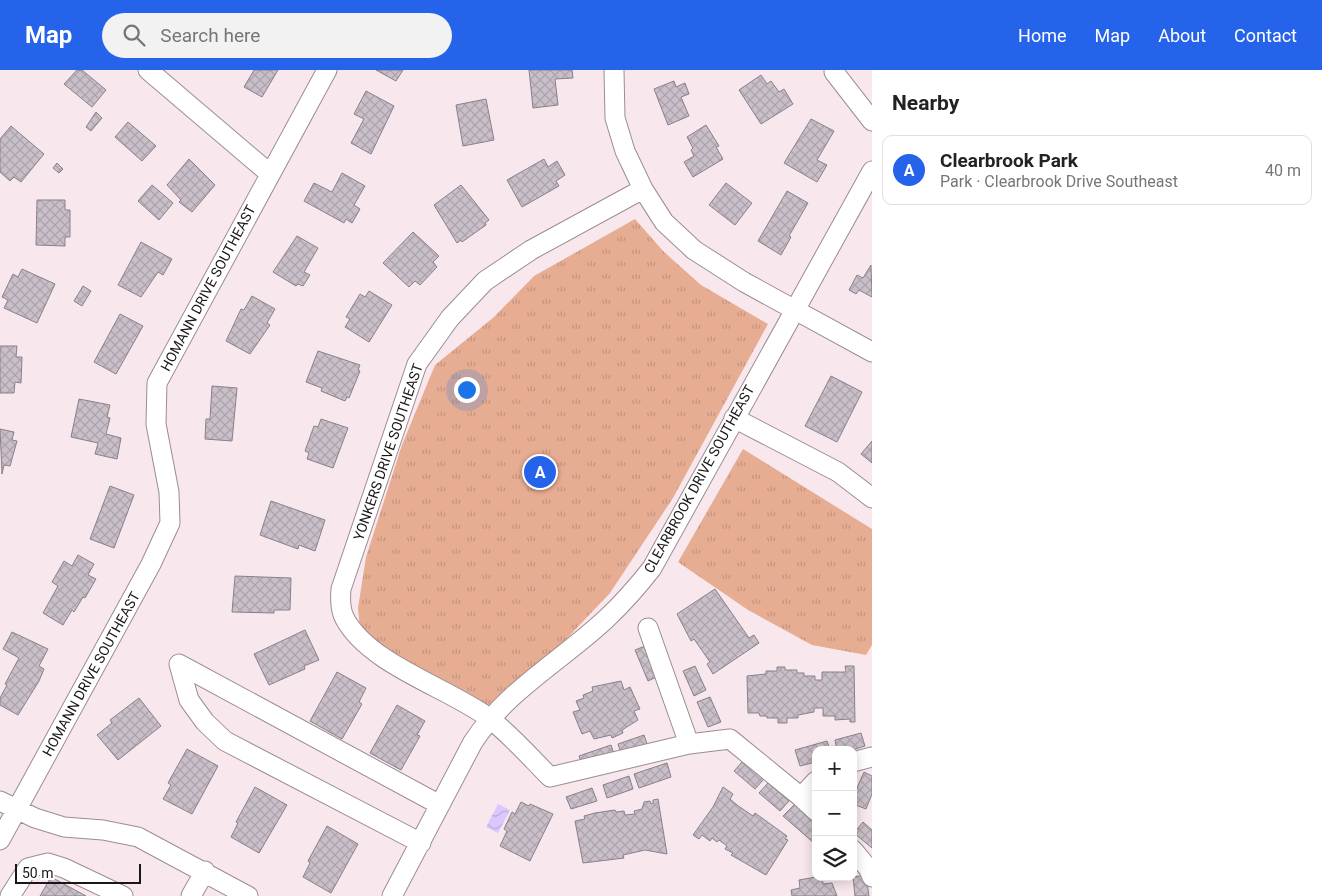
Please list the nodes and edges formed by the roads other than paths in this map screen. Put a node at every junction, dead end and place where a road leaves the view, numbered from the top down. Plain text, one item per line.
1 (148, 70) edge
2 (327, 70) edge
3 (614, 70) edge
4 (834, 72) dead end
5 (872, 121) edge
6 (872, 171) edge
7 (269, 173) junction
8 (643, 189) junction
9 (795, 308) junction
10 (872, 352) edge
11 (734, 418) junction
12 (872, 498) edge
13 (648, 628) dead end
14 (489, 718) junction
15 (689, 744) junction
16 (872, 757) edge
17 (857, 761) edge
18 (812, 786) edge
19 (801, 798) junction
20 (8, 805) edge
21 (440, 806) junction
22 (812, 808) edge
23 (0, 840) edge
24 (421, 843) junction
25 (857, 855) edge
26 (205, 871) junction
27 (872, 877) edge
28 (10, 896) edge
29 (122, 896) edge
30 (191, 896) edge
31 (248, 896) edge
32 (392, 896) edge

1 - 7 street
2 - 7 street, HOMANN DRIVE SOUTHEAST
3 - 8 street
4 - 5 street
6 - 9 street, CLEARBROOK DRIVE SOUTHEAST
7 - 20 street, HOMANN DRIVE SOUTHEAST
8 - 9 street
8 - 14 street, YONKERS DRIVE SOUTHEAST
9 - 10 street
9 - 11 street, CLEARBROOK DRIVE SOUTHEAST
11 - 12 street
11 - 14 street, CLEARBROOK DRIVE SOUTHEAST
13 - 15 street
14 - 15 street, YONKERS DRIVE SOUTHEAST
14 - 21 street, CLEARBROOK DRIVE SOUTHEAST
15 - 19 street
16 - 17 street
18 - 19 street
19 - 22 street
20 - 23 street, HOMANN DRIVE SOUTHEAST
20 - 26 street
21 - 24 street, CLEARBROOK DRIVE SOUTHEAST
21 - 24 street
24 - 32 street, CLEARBROOK DRIVE SOUTHEAST
25 - 27 street
26 - 30 street
26 - 31 street
28 - 29 street

